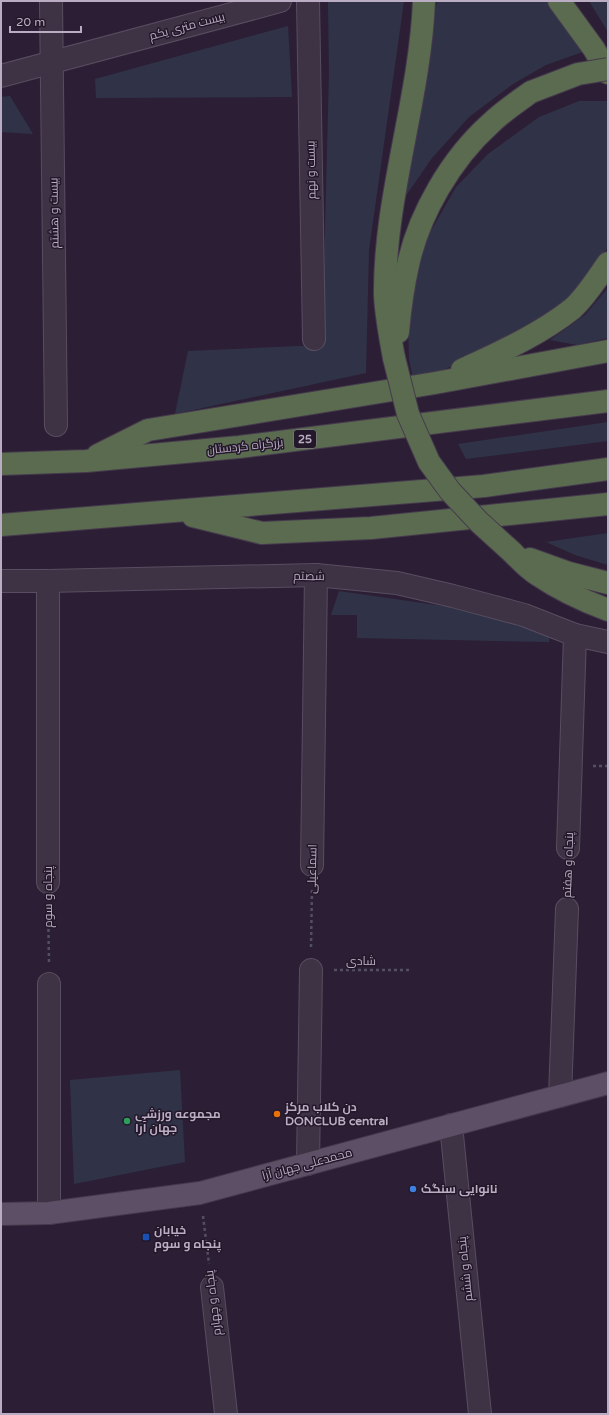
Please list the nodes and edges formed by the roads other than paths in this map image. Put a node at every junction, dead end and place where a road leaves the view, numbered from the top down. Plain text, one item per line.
1 (51, 1) edge
2 (280, 1) edge
3 (308, 1) edge
4 (424, 1) edge
5 (560, 1) edge
6 (52, 62) junction
7 (608, 69) edge
8 (608, 73) edge
9 (1, 76) edge
10 (608, 263) edge
11 (314, 339) dead end
12 (608, 351) edge
13 (394, 358) junction
14 (435, 383) junction
15 (608, 401) edge
16 (56, 425) dead end
17 (86, 461) junction
18 (1, 464) edge
19 (608, 469) edge
20 (608, 504) edge
21 (177, 512) junction
22 (1, 525) edge
23 (512, 552) junction
24 (316, 575) junction
25 (1, 581) edge
26 (48, 581) junction
27 (608, 583) edge
28 (608, 610) edge
29 (575, 635) junction
30 (608, 642) edge
31 (568, 848) road end
32 (312, 865) road end
33 (48, 882) road end
34 (567, 909) road end
35 (311, 970) road end
36 (49, 984) road end
37 (608, 1083) edge
38 (560, 1096) junction
39 (451, 1125) junction
40 (308, 1164) junction
41 (49, 1213) junction
42 (1, 1214) edge
43 (212, 1287) road end
44 (226, 1414) edge
45 (480, 1414) edge

1 - 6 street, بیست و هشتم
2 - 6 street, بیست متری یکم
3 - 11 street, بیست و نهم
4 - 13 highway
5 - 8 highway
6 - 9 street, بیست متری یکم
6 - 16 street, بیست و هشتم
7 - 13 highway, bridge
10 - 14 highway
12 - 14 highway
13 - 23 highway, bridge
14 - 17 highway
15 - 17 highway, بزرگراه کردستان / 25
17 - 18 highway, بزرگراه کردستان / 25
19 - 21 highway
20 - 21 highway
21 - 22 highway
23 - 27 highway
23 - 28 highway
24 - 26 street, شصتم
24 - 29 street, شصتم
24 - 32 street, اسماعیلی
25 - 26 street, شصتم
26 - 33 street, پنجاه و سوم
29 - 30 street, شصتم
29 - 31 street, پنجاه و هفتم
34 - 38 street, پنجاه و هفتم
35 - 40 street
36 - 41 street
37 - 38 main road, محمدعلی جهان آرا
38 - 39 main road, محمدعلی جهان آرا
39 - 40 main road, محمدعلی جهان آرا
39 - 45 street, پنجاه و ششم
40 - 41 main road, محمدعلی جهان آرا
41 - 42 main road, محمدعلی جهان آرا
43 - 44 street, پنجاه و چهارم

